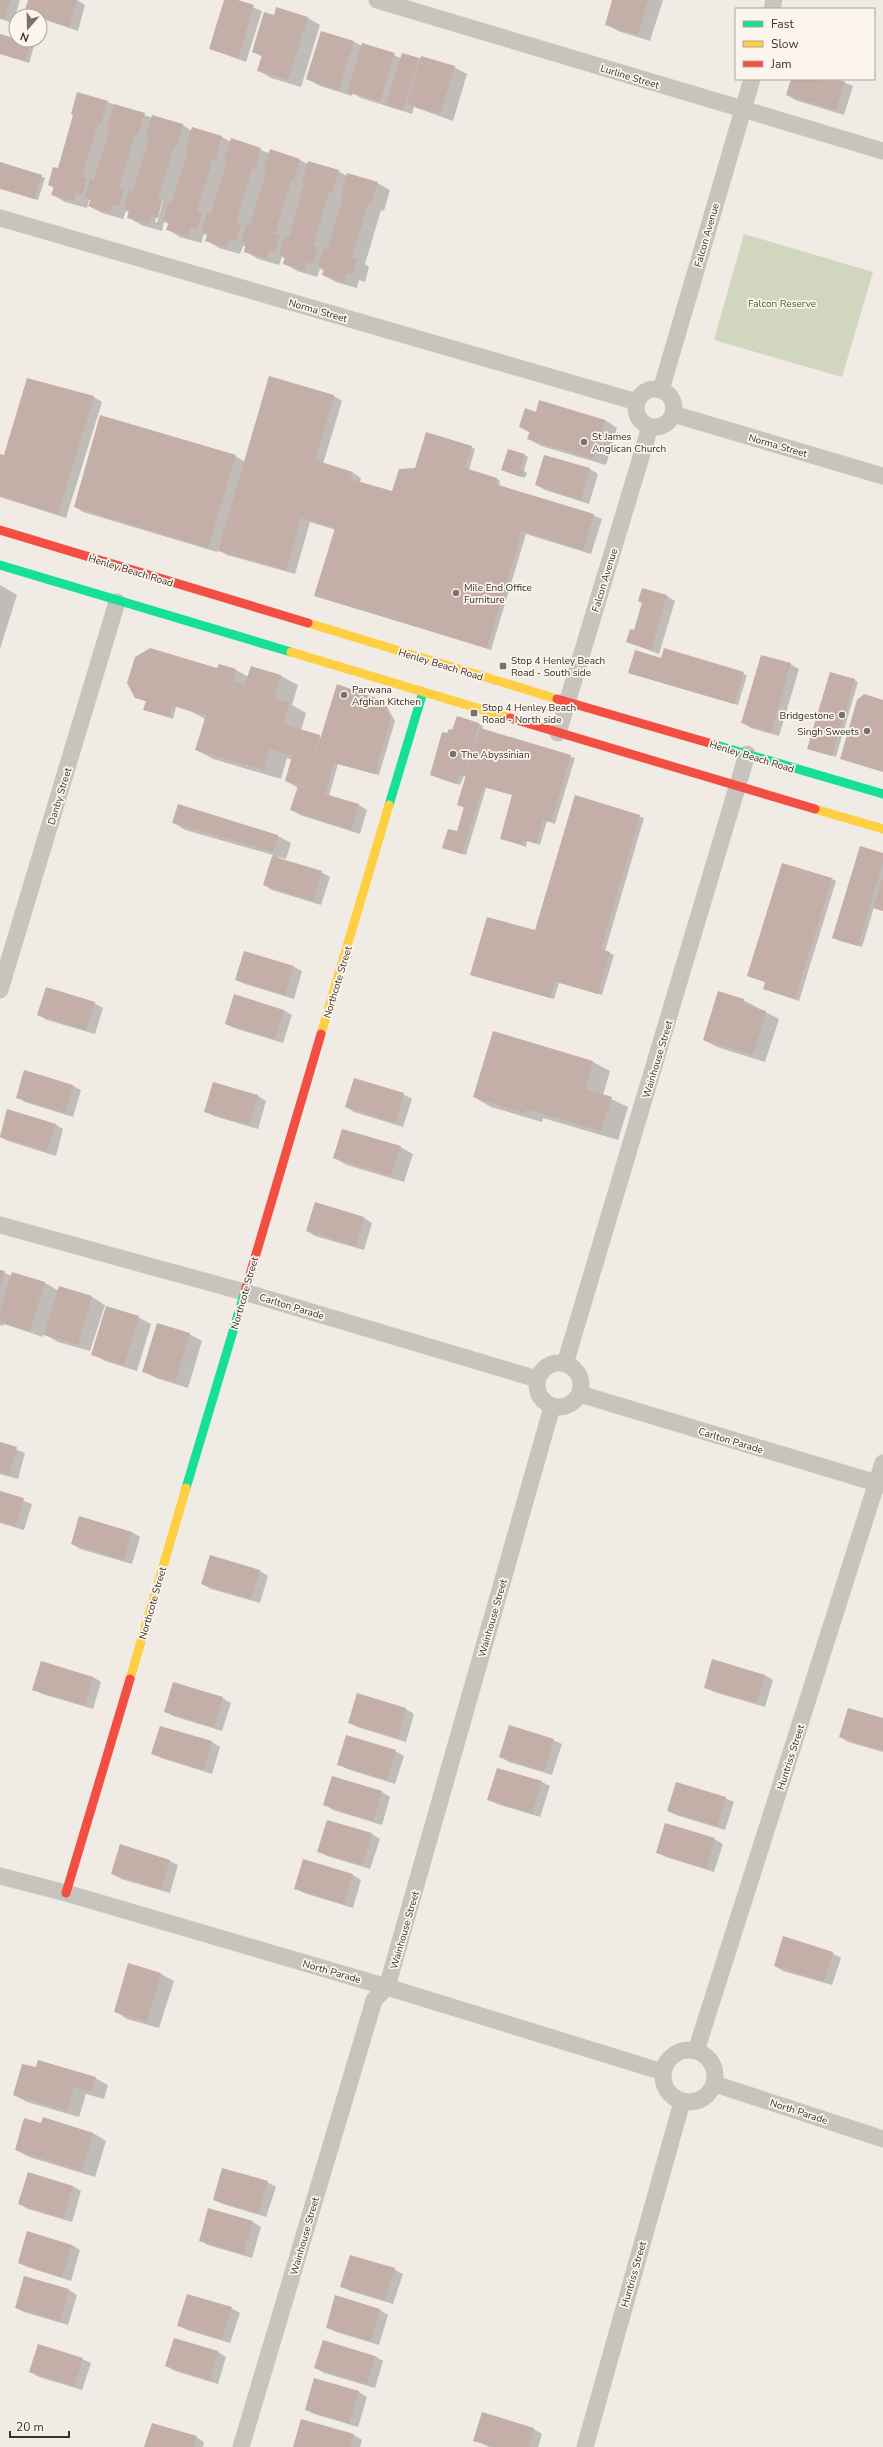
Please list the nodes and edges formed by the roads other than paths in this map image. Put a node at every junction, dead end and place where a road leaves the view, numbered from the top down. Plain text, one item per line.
1 (377, 0) edge
2 (752, 80) edge
3 (743, 110) junction
4 (883, 151) edge
5 (0, 218) edge
6 (661, 390) junction
7 (637, 402) junction
8 (673, 414) junction
9 (650, 426) junction
10 (883, 476) edge
11 (0, 530) edge
12 (0, 565) edge
13 (117, 602) junction
14 (423, 692) junction
15 (567, 702) junction
16 (558, 733) junction
17 (747, 754) junction
18 (738, 786) junction
19 (883, 794) edge
20 (883, 829) edge
21 (0, 990) edge
22 (0, 1225) edge
23 (244, 1292) junction
24 (565, 1364) junction
25 (537, 1378) junction
26 (580, 1394) junction
27 (552, 1407) junction
28 (883, 1463) edge
29 (880, 1484) edge
30 (0, 1876) edge
31 (66, 1893) junction
32 (387, 1988) junction
33 (696, 2051) junction
34 (663, 2072) junction
35 (715, 2084) junction
36 (682, 2102) junction
37 (883, 2138) edge
38 (242, 2447) edge
39 (585, 2447) edge

1 - 3 street, Lurline Street
2 - 3 street, Falcon Avenue
3 - 4 street, Lurline Street
3 - 6 street, Falcon Avenue
5 - 7 street, Norma Street
6 - 7 street
6 - 8 street
7 - 9 street
8 - 9 street
8 - 10 street, Norma Street
9 - 15 street, Falcon Avenue
11 - 15 main road, Henley Beach Road
12 - 13 main road
13 - 14 main road
13 - 21 street, Danby Street
14 - 16 main road
14 - 23 main road, Northcote Street
15 - 16 street, Falcon Avenue
15 - 17 main road, Henley Beach Road
16 - 18 main road
17 - 18 street, Wainhouse Street
17 - 19 main road, Henley Beach Road
18 - 20 main road
18 - 24 street, Wainhouse Street
22 - 23 street, Carlton Parade
23 - 25 street, Carlton Parade
23 - 31 main road, Northcote Street
24 - 25 street
24 - 26 street
25 - 27 street
26 - 27 street
26 - 29 street, Carlton Parade
27 - 32 street, Wainhouse Street
28 - 29 street, Huntriss Street
29 - 33 street, Huntriss Street
30 - 31 street, North Parade
31 - 32 street, North Parade
32 - 34 street, North Parade
32 - 38 street, Wainhouse Street
33 - 34 street
33 - 35 street
34 - 36 street
35 - 36 street
35 - 37 street, North Parade
36 - 39 street, Huntriss Street

